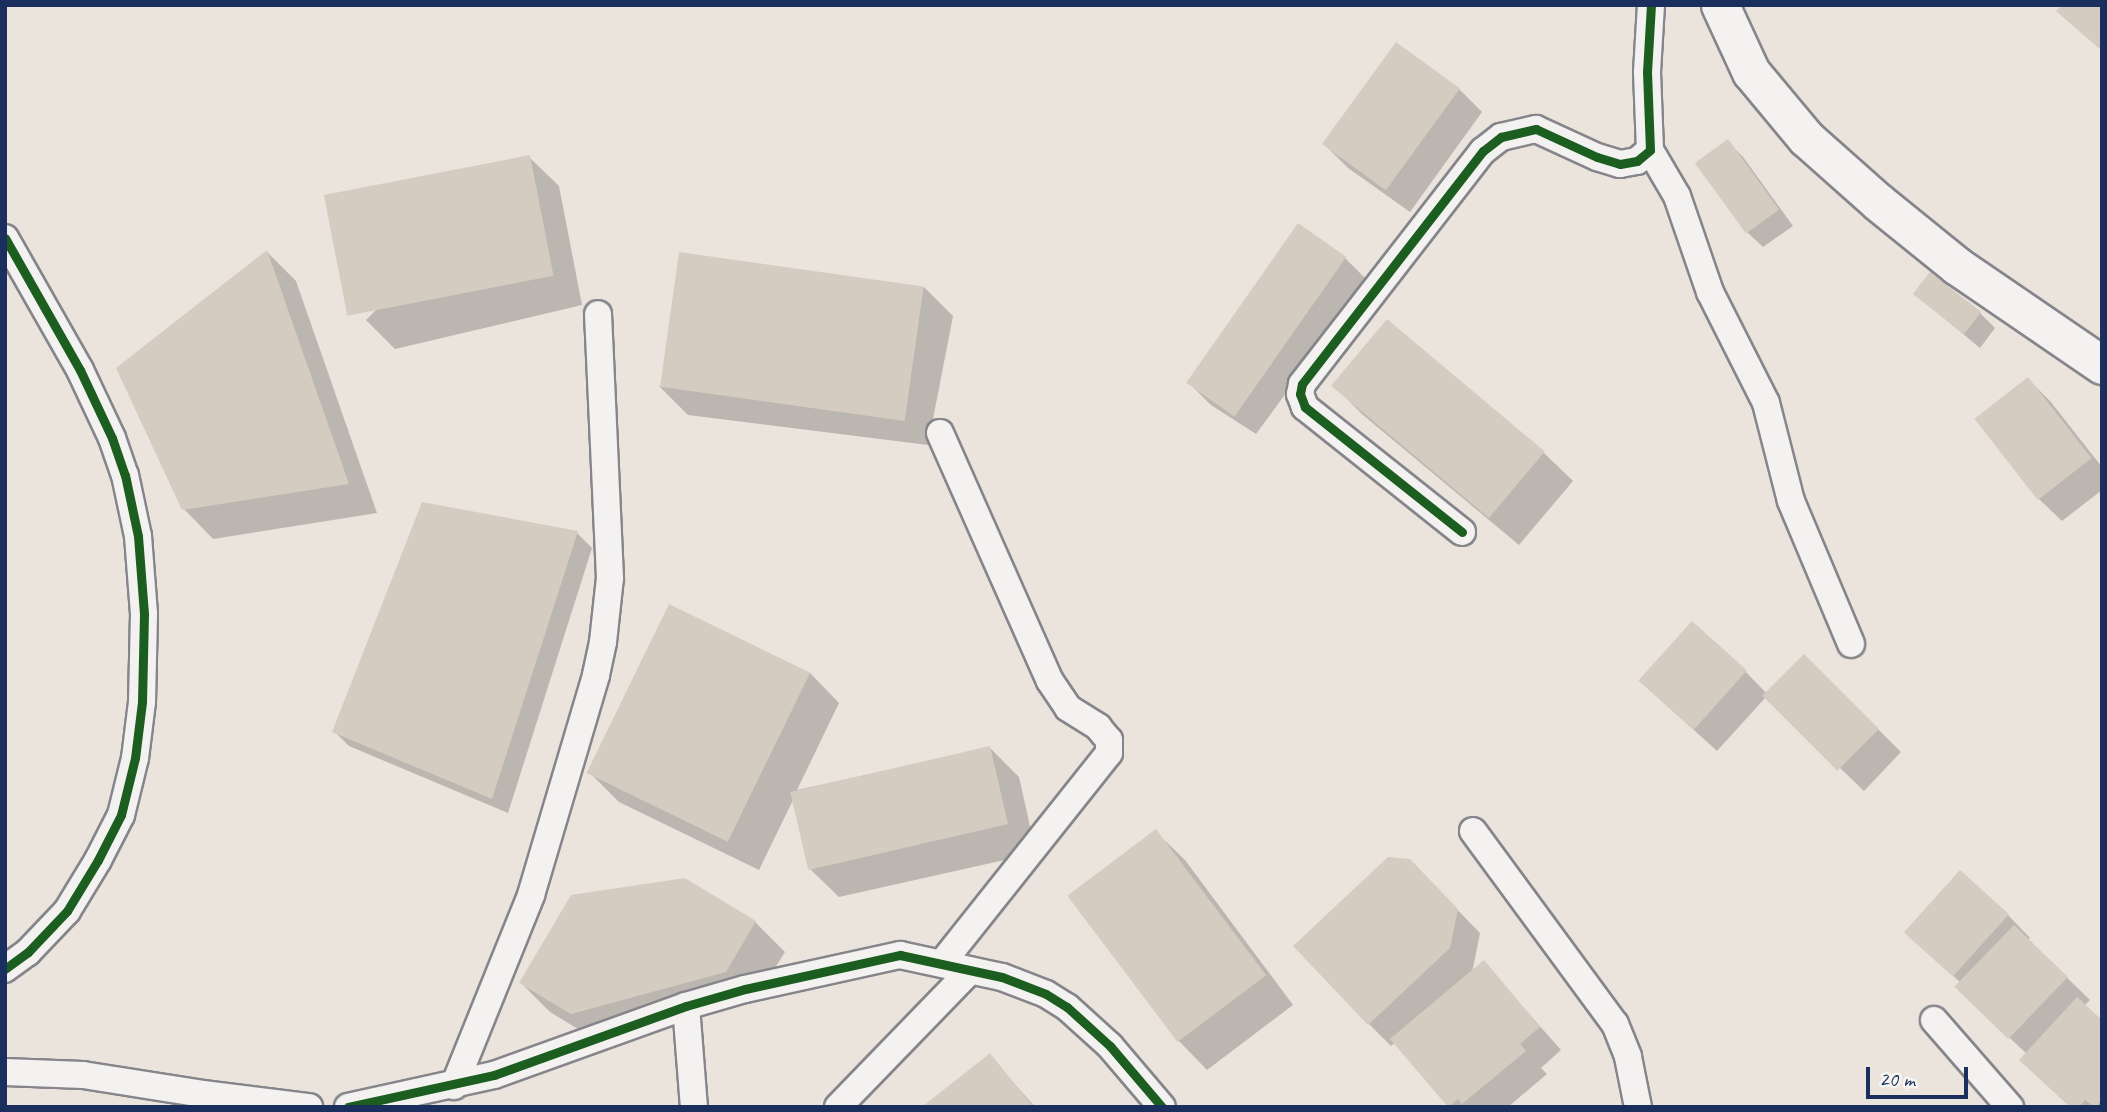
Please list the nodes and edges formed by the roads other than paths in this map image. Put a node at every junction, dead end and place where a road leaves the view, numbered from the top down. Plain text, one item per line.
1 (1650, 5) edge
2 (1720, 5) edge
3 (1650, 150) junction
4 (5, 238) edge
5 (598, 314) dead end
6 (2102, 365) edge
7 (940, 433) dead end
8 (1462, 531) dead end
9 (1850, 644) dead end
10 (1473, 831) dead end
11 (942, 963) junction
12 (5, 969) edge
13 (970, 971) junction
14 (686, 1006) junction
15 (1934, 1020) dead end
16 (5, 1072) edge
17 (454, 1086) junction
18 (309, 1107) edge
19 (348, 1107) edge
20 (694, 1107) edge
21 (838, 1107) edge
22 (1162, 1107) edge
23 (1639, 1107) edge
24 (2010, 1107) edge

1 - 3 street
2 - 6 street
3 - 8 street
3 - 9 street
4 - 12 street
5 - 17 street
7 - 11 street
10 - 23 street
11 - 13 street
11 - 14 street
13 - 21 street
13 - 22 street
14 - 17 street
14 - 20 street
15 - 24 street
16 - 18 street
17 - 19 street

